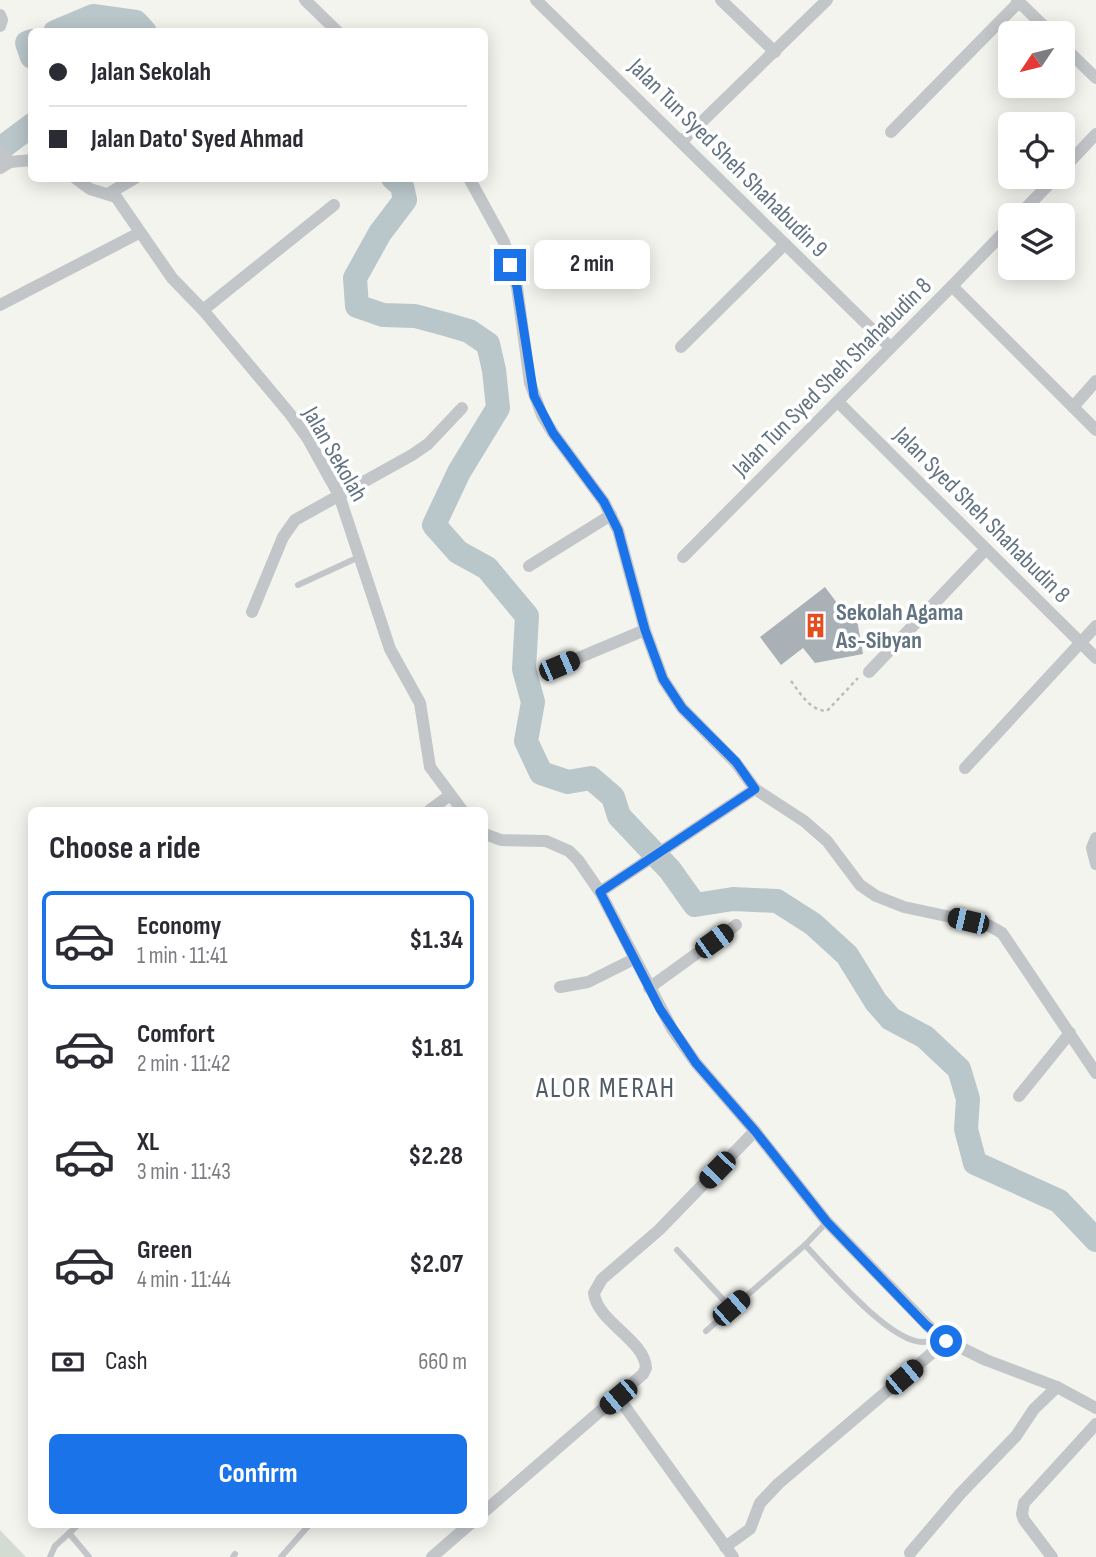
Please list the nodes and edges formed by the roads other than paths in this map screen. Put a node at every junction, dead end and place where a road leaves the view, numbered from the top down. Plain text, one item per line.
1 (305, 0) edge
2 (536, 0) edge
3 (721, 0) edge
4 (827, 0) edge
5 (1018, 1) edge
6 (0, 15) edge
7 (1039, 21) edge
8 (0, 26) edge
9 (334, 28) edge
10 (775, 52) junction
11 (1075, 58) edge
12 (1096, 78) edge
13 (891, 132) dead end
14 (1096, 134) edge
15 (682, 141) junction
16 (1075, 156) edge
17 (4, 159) edge
18 (28, 160) edge
19 (80, 182) edge
20 (128, 182) edge
21 (471, 182) edge
22 (1044, 189) edge
23 (108, 194) junction
24 (1031, 203) edge
25 (334, 205) dead end
26 (139, 233) junction
27 (998, 239) edge
28 (785, 244) junction
29 (953, 286) junction
30 (0, 305) edge
31 (203, 310) junction
32 (890, 347) junction
33 (681, 348) dead end
34 (1096, 381) edge
35 (838, 402) junction
36 (1073, 407) junction
37 (462, 408) dead end
38 (1096, 430) edge
39 (339, 495) junction
40 (611, 515) junction
41 (986, 549) junction
42 (360, 556) junction
43 (683, 557) dead end
44 (529, 566) dead end
45 (298, 585) dead end
46 (252, 612) dead end
47 (1096, 626) edge
48 (645, 630) junction
49 (1080, 642) junction
50 (1096, 657) edge
51 (559, 666) dead end
52 (869, 672) road end
53 (965, 768) dead end
54 (755, 789) junction
55 (450, 795) junction
56 (434, 807) edge
57 (460, 807) edge
58 (488, 836) edge
59 (1096, 838) edge
60 (1096, 864) edge
61 (600, 892) junction
62 (736, 925) dead end
63 (634, 959) junction
64 (560, 987) dead end
65 (649, 988) junction
66 (1070, 1033) junction
67 (1096, 1073) edge
68 (1019, 1097) dead end
69 (755, 1131) junction
70 (827, 1222) junction
71 (804, 1245) junction
72 (677, 1250) dead end
73 (731, 1308) junction
74 (706, 1331) dead end
75 (942, 1339) junction
76 (1058, 1387) junction
77 (618, 1397) junction
78 (1096, 1408) edge
79 (1096, 1424) edge
80 (488, 1508) edge
81 (75, 1528) edge
82 (306, 1528) edge
83 (465, 1528) edge
84 (69, 1533) junction
85 (729, 1552) edge
86 (910, 1553) dead end
87 (1052, 1556) edge
88 (50, 1557) edge
89 (89, 1557) edge
90 (281, 1557) edge
91 (432, 1557) edge

1 - 9 street
2 - 15 street, Jalan Tun Syed Sheh Shahabudin 9
3 - 10 street
4 - 10 street
5 - 7 street
5 - 13 street
6 - 8 street
10 - 15 street
11 - 12 street
14 - 16 street
15 - 28 street, Jalan Tun Syed Sheh Shahabudin 9
17 - 18 street
19 - 23 street, Jalan Sekolah
20 - 23 street
21 - 40 street
22 - 24 street
23 - 26 street, Jalan Sekolah
25 - 31 street
26 - 30 street
26 - 31 street, Jalan Sekolah
27 - 29 street, Jalan Tun Syed Sheh Shahabudin 8
28 - 32 street, Jalan Tun Syed Sheh Shahabudin 9
28 - 33 street
29 - 32 street, Jalan Tun Syed Sheh Shahabudin 8
29 - 36 street
31 - 39 street, Jalan Sekolah
32 - 35 street, Jalan Tun Syed Sheh Shahabudin 8
34 - 36 street
35 - 41 street, Jalan Syed Sheh Shahabudin 8
35 - 43 street, Jalan Tun Syed Sheh Shahabudin 8
36 - 38 street
37 - 39 street
39 - 42 street, Jalan Sekolah
39 - 46 street
40 - 44 street
40 - 48 street
41 - 49 street, Jalan Syed Sheh Shahabudin 8
41 - 52 street
42 - 45 lane
42 - 55 street, Jalan Sekolah
47 - 49 street
48 - 51 street
48 - 54 street
49 - 50 street, Jalan Syed Sheh Shahabudin 8
49 - 53 street
54 - 61 street
54 - 66 street
55 - 56 street
55 - 57 street, Jalan Sekolah
58 - 61 street
59 - 60 street
61 - 63 street
62 - 65 street
63 - 64 street
63 - 65 street
65 - 69 street
66 - 67 street
66 - 68 street
69 - 70 street
69 - 77 street
70 - 71 lane
70 - 75 street
71 - 73 lane
71 - 75 lane
72 - 73 lane
73 - 74 lane
75 - 76 street
75 - 85 street
76 - 78 street
76 - 86 street
77 - 80 street
77 - 85 street
79 - 87 street
81 - 84 lane
82 - 90 lane
83 - 91 street
84 - 88 lane
84 - 89 lane

